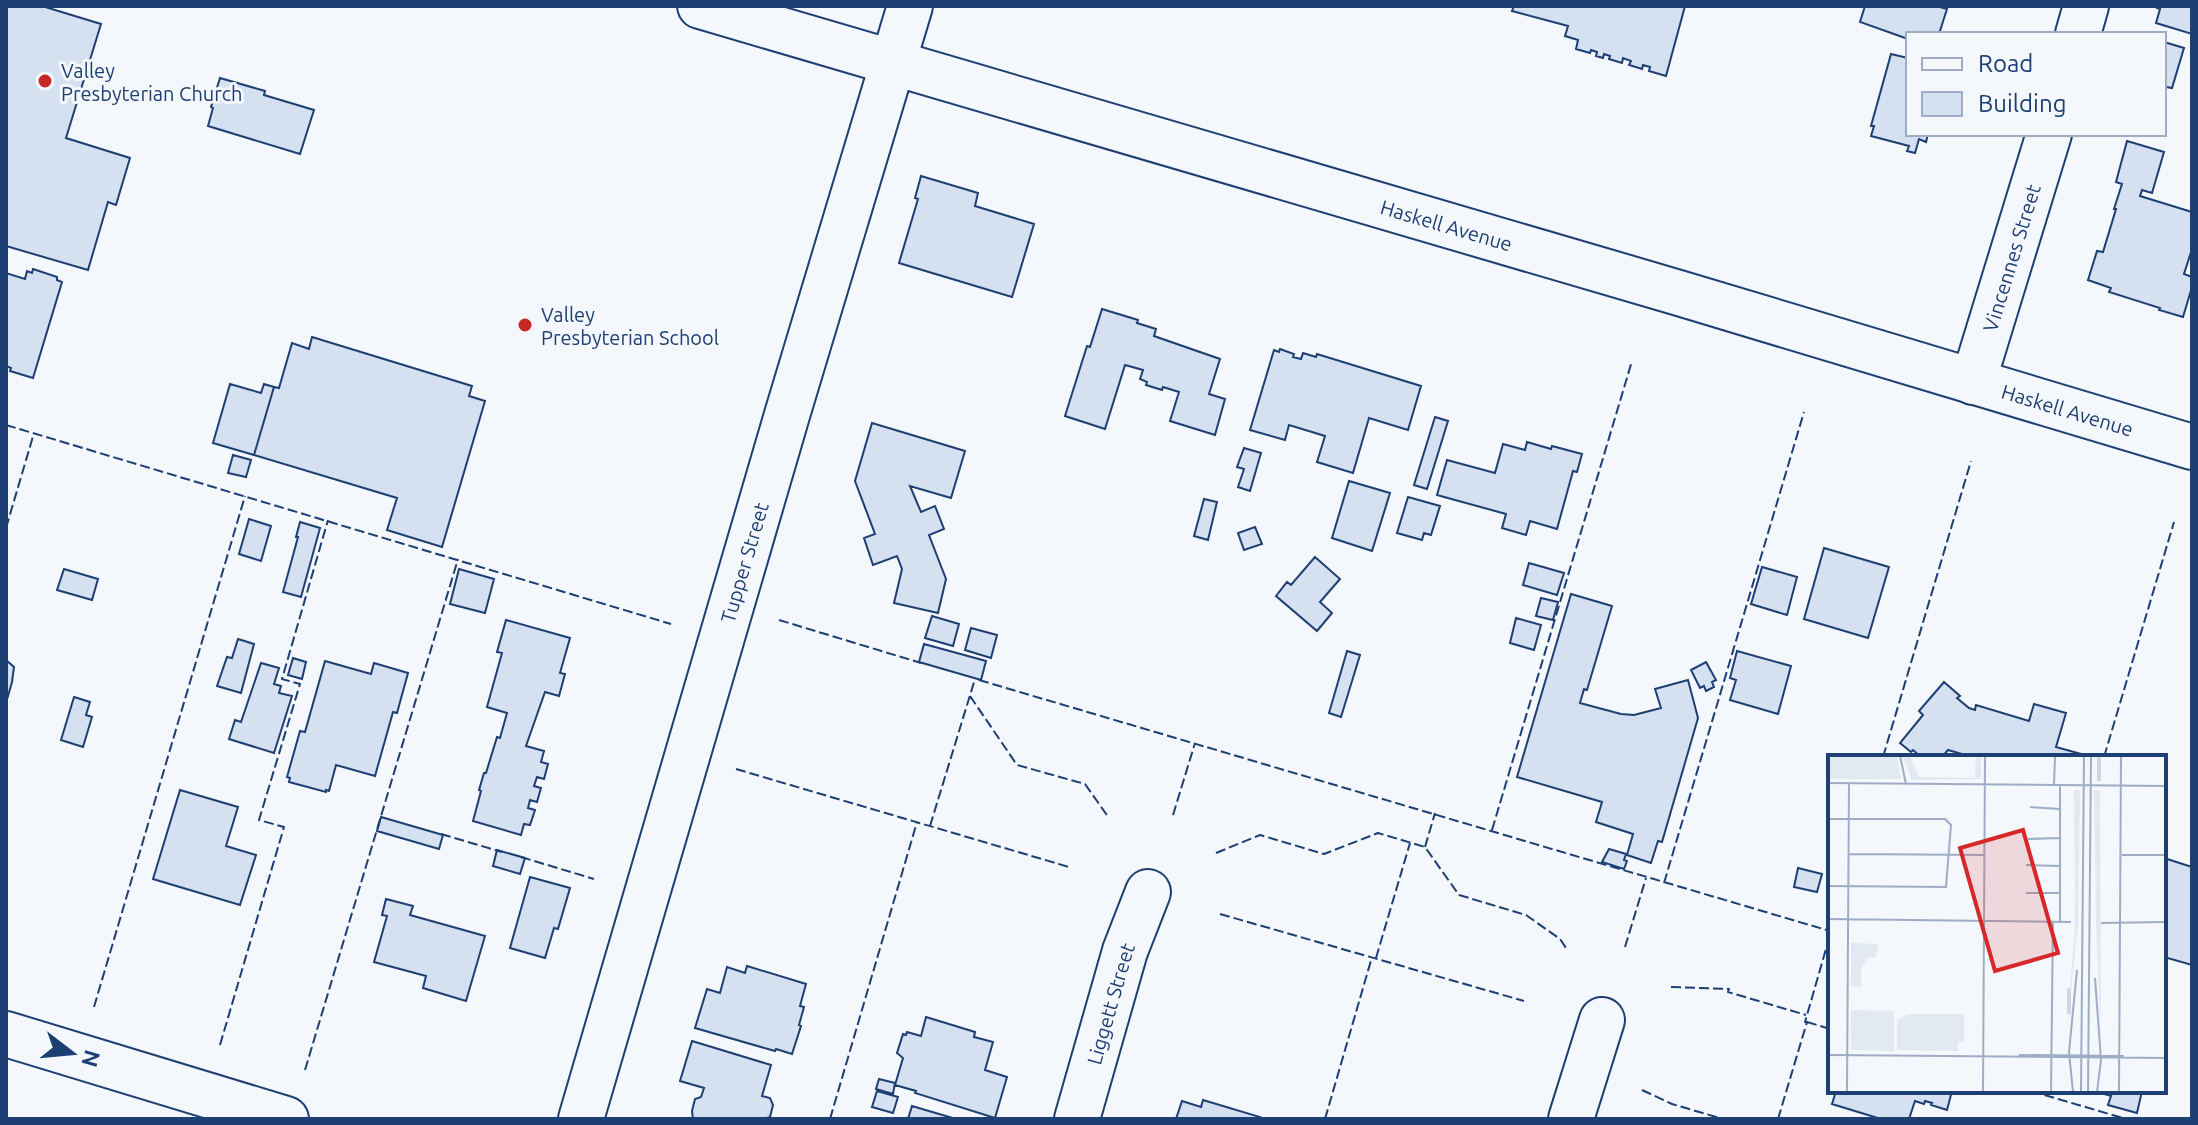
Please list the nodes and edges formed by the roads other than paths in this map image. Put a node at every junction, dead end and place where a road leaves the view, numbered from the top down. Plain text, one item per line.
1 (700, 6) edge
2 (910, 6) edge
3 (2086, 6) edge
4 (2079, 32) edge
5 (893, 63) junction
6 (2048, 136) edge
7 (1973, 382) junction
8 (2192, 447) edge
9 (1148, 892) dead end
10 (1602, 1020) dead end
11 (6, 1034) edge
12 (286, 1119) edge
13 (581, 1119) edge
14 (1077, 1119) edge
15 (1571, 1119) edge

1 - 5 street, Haskell Avenue
2 - 5 street, Tupper Street
3 - 4 street
5 - 7 street, Haskell Avenue
5 - 13 street, Tupper Street
6 - 7 street, Vincennes Street
7 - 8 street, Haskell Avenue
9 - 14 street, Liggett Street
10 - 15 street
11 - 12 street

